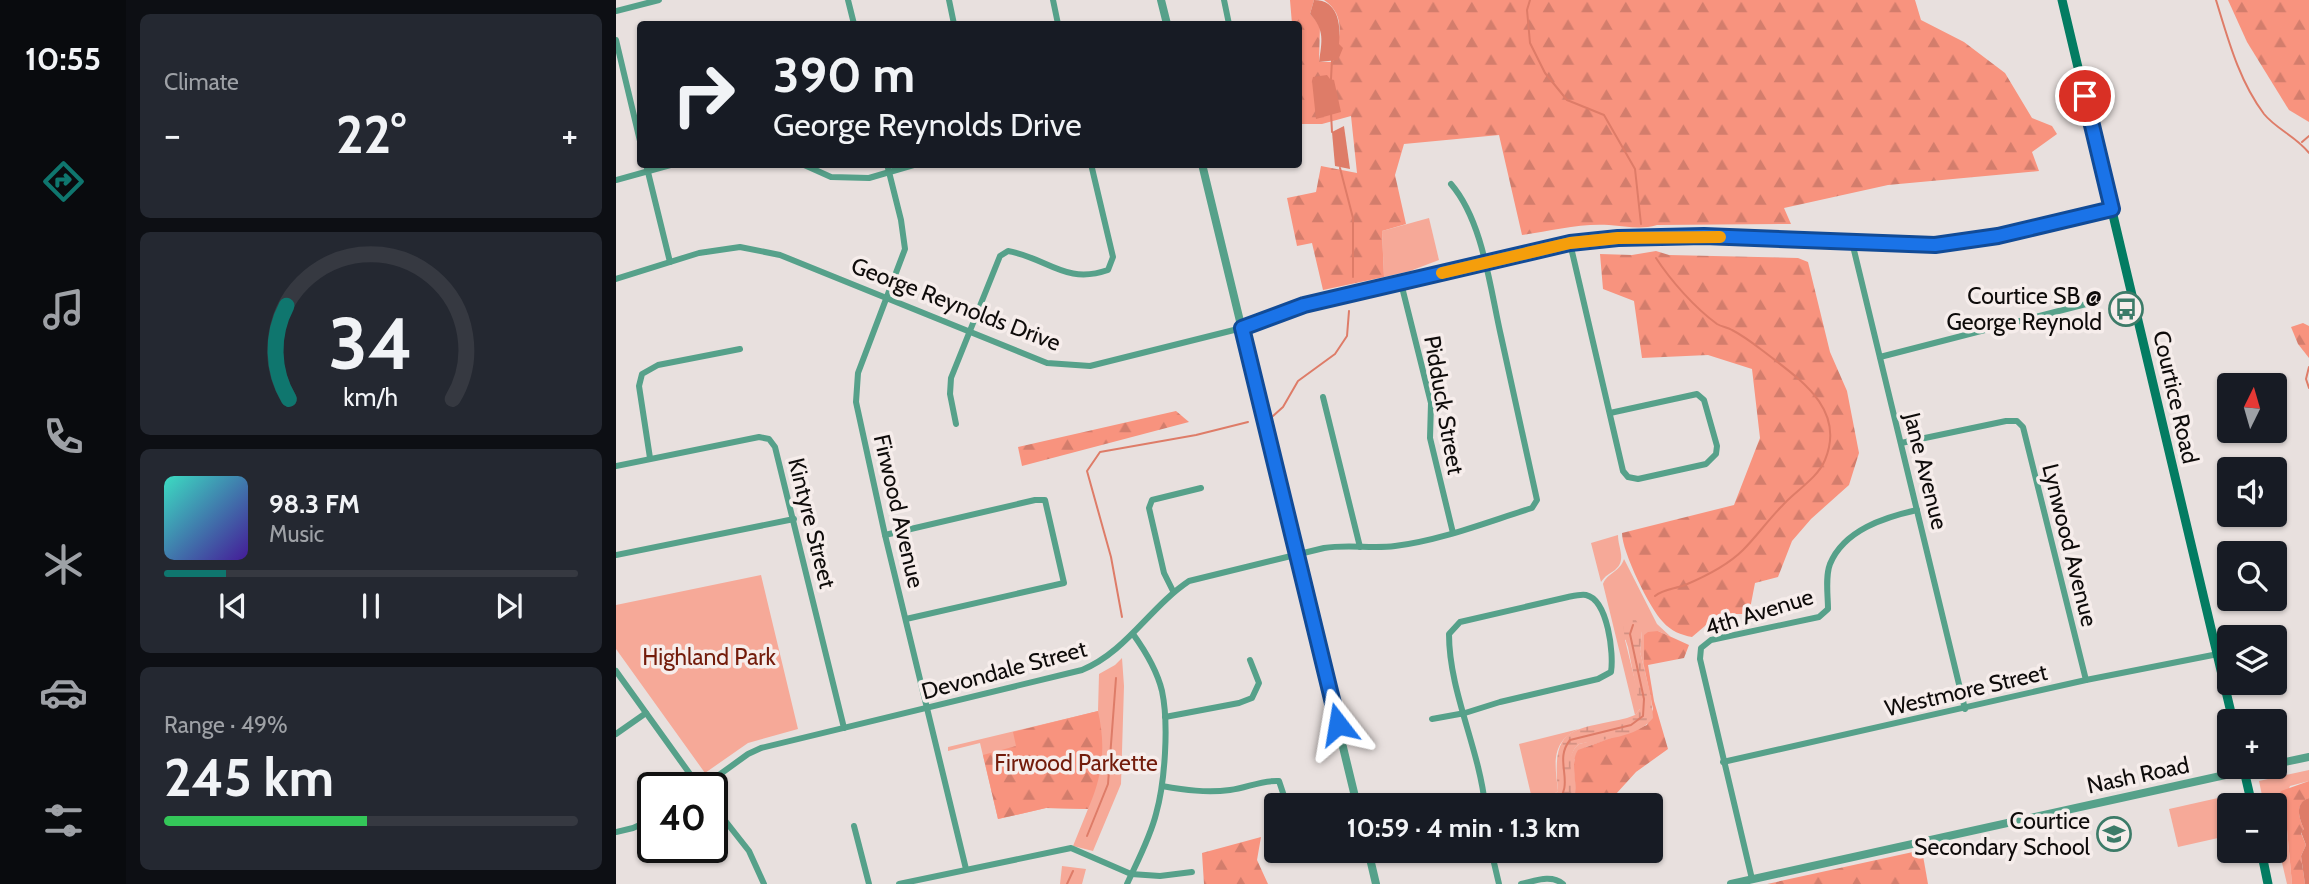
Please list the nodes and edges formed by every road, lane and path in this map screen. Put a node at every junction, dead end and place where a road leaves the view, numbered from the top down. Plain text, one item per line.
1 (659, 0) edge
2 (848, 0) edge
3 (949, 0) edge
4 (1053, 0) edge
5 (1161, 0) edge
6 (1224, 0) edge
7 (2062, 0) edge
8 (616, 11) edge
9 (852, 21) edge
10 (953, 21) edge
11 (1057, 21) edge
12 (1166, 21) edge
13 (1228, 21) edge
14 (616, 40) edge
15 (637, 128) edge
16 (647, 168) edge
17 (811, 168) edge
18 (888, 168) edge
19 (1092, 168) edge
20 (1203, 168) edge
21 (616, 180) edge
22 (1451, 184) dead end
23 (2112, 209) junction
24 (1852, 242) junction
25 (1570, 243) junction
26 (670, 262) junction
27 (1484, 263) junction
28 (616, 279) edge
29 (1401, 283) junction
30 (887, 297) junction
31 (2090, 303) dead end
32 (1242, 328) junction
33 (971, 333) junction
34 (740, 349) dead end
35 (1880, 357) junction
36 (1323, 397) dead end
37 (1610, 413) junction
38 (956, 424) dead end
39 (1901, 443) junction
40 (650, 458) junction
41 (616, 466) edge
42 (1201, 488) dead end
43 (1917, 510) junction
44 (794, 519) junction
45 (1453, 533) junction
46 (886, 535) junction
47 (1360, 547) junction
48 (616, 555) edge
49 (1296, 555) junction
50 (1173, 591) junction
51 (906, 619) junction
52 (1133, 634) junction
53 (2217, 650) edge
54 (2217, 654) edge
55 (1250, 660) dead end
56 (616, 671) edge
57 (2086, 680) junction
58 (928, 709) junction
59 (1965, 709) junction
60 (646, 713) junction
61 (1465, 713) junction
62 (1165, 718) junction
63 (1432, 719) dead end
64 (844, 728) junction
65 (616, 734) edge
66 (2309, 757) edge
67 (1723, 762) junction
68 (2287, 762) edge
69 (688, 772) edge
70 (723, 772) edge
71 (2217, 775) edge
72 (1162, 786) junction
73 (1283, 793) edge
74 (1354, 793) edge
75 (1483, 793) edge
76 (728, 824) edge
77 (637, 826) edge
78 (854, 826) dead end
79 (616, 832) edge
80 (1371, 863) edge
81 (1494, 863) edge
82 (2264, 863) edge
83 (966, 869) junction
84 (1192, 872) dead end
85 (1131, 874) junction
86 (1752, 880) junction
87 (765, 884) edge
88 (869, 884) edge
89 (899, 884) edge
90 (1127, 884) edge
91 (1376, 884) edge
92 (1499, 884) edge
93 (1521, 884) edge
94 (1563, 884) edge
95 (1731, 884) edge
96 (2269, 884) edge

1 - 8 street
2 - 9 street
3 - 10 street
4 - 11 street
5 - 12 street
6 - 13 street
7 - 23 main road, Courtice Road
14 - 15 street
16 - 21 street
16 - 26 street
17 - 18 street
18 - 30 street, Firwood Avenue
19 - 33 street
20 - 32 street
22 - 27 street, Devondale Street
23 - 24 street, George Reynolds Drive
23 - 53 main road, Courtice Road
24 - 25 street, George Reynolds Drive
24 - 35 street, Jane Avenue
25 - 27 street, George Reynolds Drive
25 - 37 street
26 - 28 street, George Reynolds Drive
26 - 30 street, George Reynolds Drive
27 - 29 street, George Reynolds Drive
27 - 45 street, Devondale Street
29 - 32 street, George Reynolds Drive
29 - 45 street, Pidduck Street
30 - 33 street, George Reynolds Drive
30 - 46 street, Firwood Avenue
31 - 35 street
32 - 33 street, George Reynolds Drive
32 - 49 street
33 - 38 street
34 - 40 street
35 - 39 street, Jane Avenue
36 - 47 street
37 - 37 street
39 - 43 street, Jane Avenue
39 - 57 street, Lynwood Avenue
40 - 41 street, Kintyre Street
40 - 44 street, Kintyre Street
42 - 50 street
43 - 59 street, Jane Avenue
43 - 67 street, 4th Avenue
44 - 48 street
44 - 64 street, Kintyre Street
45 - 47 street, Devondale Street
46 - 51 street, Firwood Avenue
46 - 51 street
47 - 49 street, Devondale Street
49 - 50 street, Devondale Street
49 - 74 street
50 - 52 street, Devondale Street
51 - 58 street, Firwood Avenue
52 - 58 street, Devondale Street
52 - 62 street
54 - 57 street, Westmore Street
55 - 62 street
56 - 60 street
57 - 59 street, Westmore Street
58 - 64 street, Devondale Street
58 - 83 street, Firwood Avenue
59 - 67 street, Westmore Street
60 - 65 street
60 - 69 street
61 - 61 street
61 - 63 street
61 - 75 street
62 - 72 street
64 - 70 street, Devondale Street
66 - 68 street
67 - 86 street, 4th Avenue
71 - 86 street, Nash Road
72 - 73 street
72 - 85 street
76 - 87 street
77 - 79 street
78 - 88 street
80 - 91 street
81 - 92 street
82 - 96 main road
83 - 85 street
83 - 89 street
84 - 85 street
85 - 90 street
86 - 95 street, Nash Road
93 - 94 street

